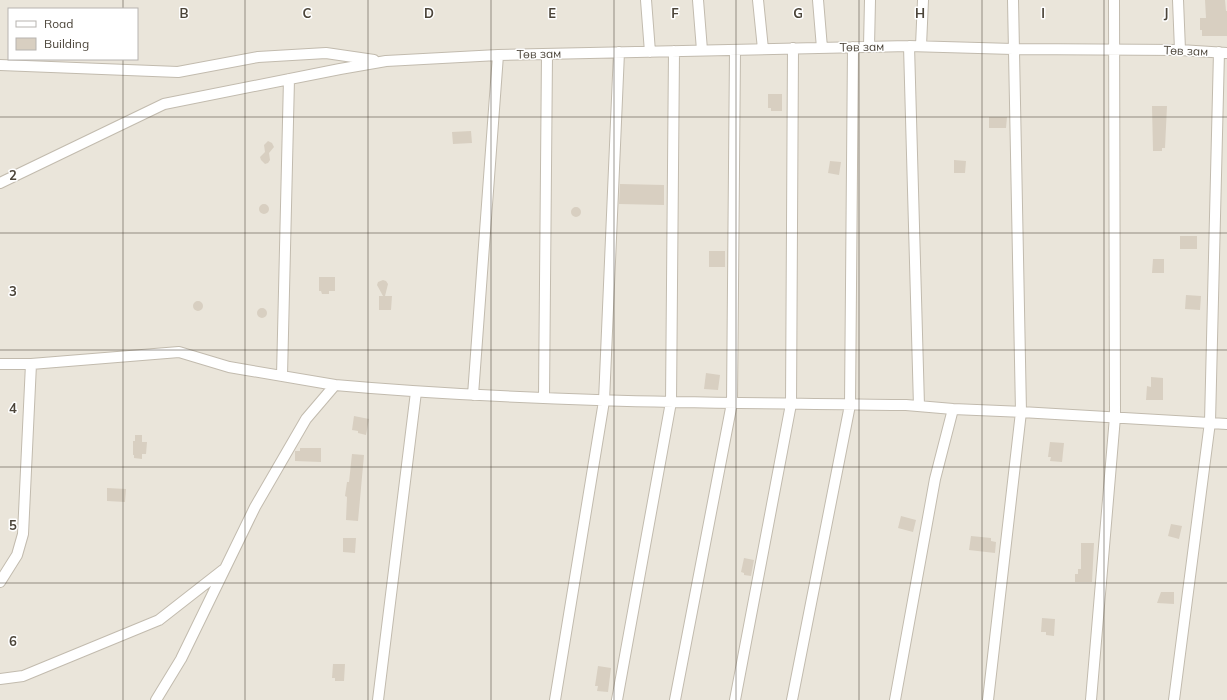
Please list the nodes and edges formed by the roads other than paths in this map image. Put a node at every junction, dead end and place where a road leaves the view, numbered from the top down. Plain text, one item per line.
1 (646, 0) edge
2 (698, 0) edge
3 (758, 0) edge
4 (818, 0) edge
5 (870, 0) edge
6 (923, 0) edge
7 (1013, 0) edge
8 (1114, 0) edge
9 (1178, 0) edge
10 (869, 46) junction
11 (909, 46) junction
12 (921, 46) junction
13 (853, 47) junction
14 (793, 48) junction
15 (822, 48) junction
16 (763, 49) junction
17 (1013, 49) junction
18 (702, 50) junction
19 (735, 50) junction
20 (1114, 50) junction
21 (1180, 50) junction
22 (674, 51) junction
23 (619, 52) junction
24 (650, 52) junction
25 (1223, 53) edge
26 (547, 54) junction
27 (498, 55) junction
28 (386, 61) junction
29 (0, 65) edge
30 (289, 79) junction
31 (0, 183) edge
32 (0, 364) edge
33 (31, 364) junction
34 (282, 376) junction
35 (335, 385) junction
36 (416, 392) junction
37 (473, 395) junction
38 (544, 398) junction
39 (604, 401) junction
40 (671, 402) junction
41 (732, 403) junction
42 (791, 404) junction
43 (850, 405) junction
44 (919, 406) junction
45 (954, 409) junction
46 (1021, 412) junction
47 (1114, 417) junction
48 (1210, 422) junction
49 (1227, 424) edge
50 (225, 569) junction
51 (0, 582) edge
52 (0, 679) edge
53 (156, 700) edge
54 (378, 700) edge
55 (555, 700) edge
56 (617, 700) edge
57 (675, 700) edge
58 (735, 700) edge
59 (792, 700) edge
60 (895, 700) edge
61 (988, 700) edge
62 (1091, 700) edge
63 (1174, 700) edge

1 - 24 street
2 - 18 street
3 - 16 street
4 - 15 street
5 - 10 street
6 - 12 street
7 - 17 street
8 - 20 street
9 - 21 street
10 - 11 street, Төв зам
10 - 13 street, Төв зам
11 - 12 street, Төв зам
11 - 44 street
12 - 17 street, Төв зам
13 - 15 street, Төв зам
13 - 43 street
14 - 15 street, Төв зам
14 - 16 street, Төв зам
14 - 42 street
16 - 19 street, Төв зам
17 - 20 street, Төв зам
17 - 46 street
18 - 19 street, Төв зам
18 - 22 street, Төв зам
19 - 41 street
20 - 21 street, Төв зам
20 - 47 street
21 - 25 street, Төв зам
22 - 24 street, Төв зам
22 - 40 street
23 - 24 street, Төв зам
23 - 26 street, Төв зам
23 - 39 street
25 - 48 street
26 - 27 street, Төв зам
26 - 38 street
27 - 28 street, Төв зам
27 - 37 street
28 - 29 street
28 - 30 street
30 - 31 street
30 - 34 street
32 - 33 street
33 - 34 street
33 - 51 street
34 - 35 street
35 - 36 street
35 - 50 street
36 - 37 street
36 - 54 street
37 - 38 street
38 - 39 street
39 - 40 street
39 - 55 street
40 - 41 street
40 - 56 street
41 - 42 street
41 - 57 street
42 - 43 street
42 - 58 street
43 - 44 street
43 - 59 street
44 - 45 street
45 - 46 street
45 - 60 street
46 - 47 street
46 - 61 street
47 - 48 street
47 - 62 street
48 - 49 street
48 - 63 street
50 - 52 street
50 - 53 street

